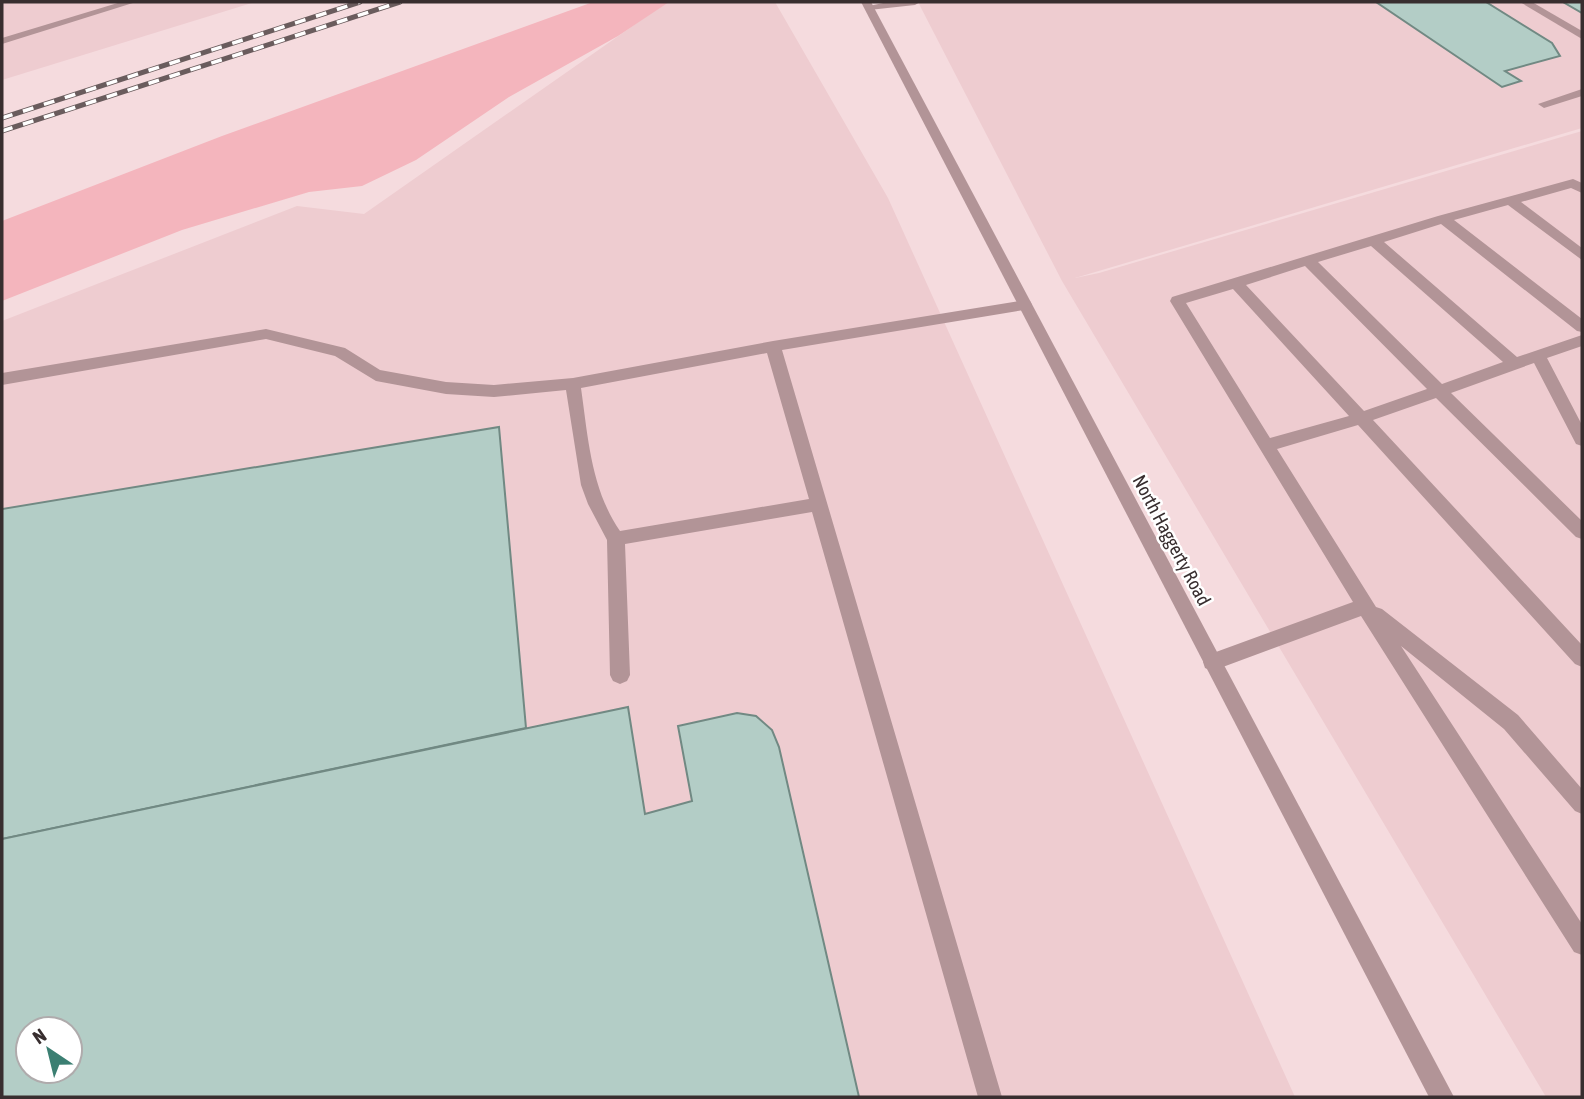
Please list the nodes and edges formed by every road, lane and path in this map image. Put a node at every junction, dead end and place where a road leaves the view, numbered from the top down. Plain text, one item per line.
1 (131, 2) edge
2 (915, 2) edge
3 (1525, 2) edge
4 (867, 4) edge
5 (1582, 36) edge
6 (2, 41) edge
7 (1582, 92) edge
8 (1544, 104) dead end
9 (1582, 189) edge
10 (1511, 201) junction
11 (1443, 219) junction
12 (1373, 240) junction
13 (1582, 255) edge
14 (1308, 261) junction
15 (1235, 282) junction
16 (1025, 305) junction
17 (1582, 327) edge
18 (1582, 341) edge
19 (773, 346) junction
20 (1538, 355) junction
21 (1514, 363) junction
22 (2, 379) edge
23 (573, 384) junction
24 (1440, 392) junction
25 (1359, 419) junction
26 (1582, 440) edge
27 (1266, 446) junction
28 (819, 504) junction
29 (1582, 532) edge
30 (616, 539) junction
31 (1365, 606) junction
32 (1582, 659) edge
33 (1212, 662) junction
34 (620, 675) dead end
35 (1582, 804) edge
36 (1582, 944) edge
37 (990, 1097) edge
38 (1442, 1097) edge

1 - 6 street
2 - 4 street
3 - 5 street
4 - 16 street, North Haggerty Road
7 - 8 street
9 - 10 street
10 - 11 street
10 - 13 street
11 - 12 street
11 - 17 street
12 - 14 street
12 - 21 street
14 - 15 street
14 - 24 street
15 - 25 street
15 - 27 street
16 - 19 street
16 - 33 street, North Haggerty Road
18 - 20 street
19 - 23 street
19 - 28 street
20 - 21 street
20 - 26 street
21 - 24 street
22 - 23 street
23 - 30 street
24 - 25 street
24 - 29 street
25 - 27 street
25 - 32 street
27 - 31 street
28 - 30 street
28 - 37 street
30 - 34 street
31 - 33 street
31 - 35 street
31 - 36 street
33 - 38 street, North Haggerty Road

